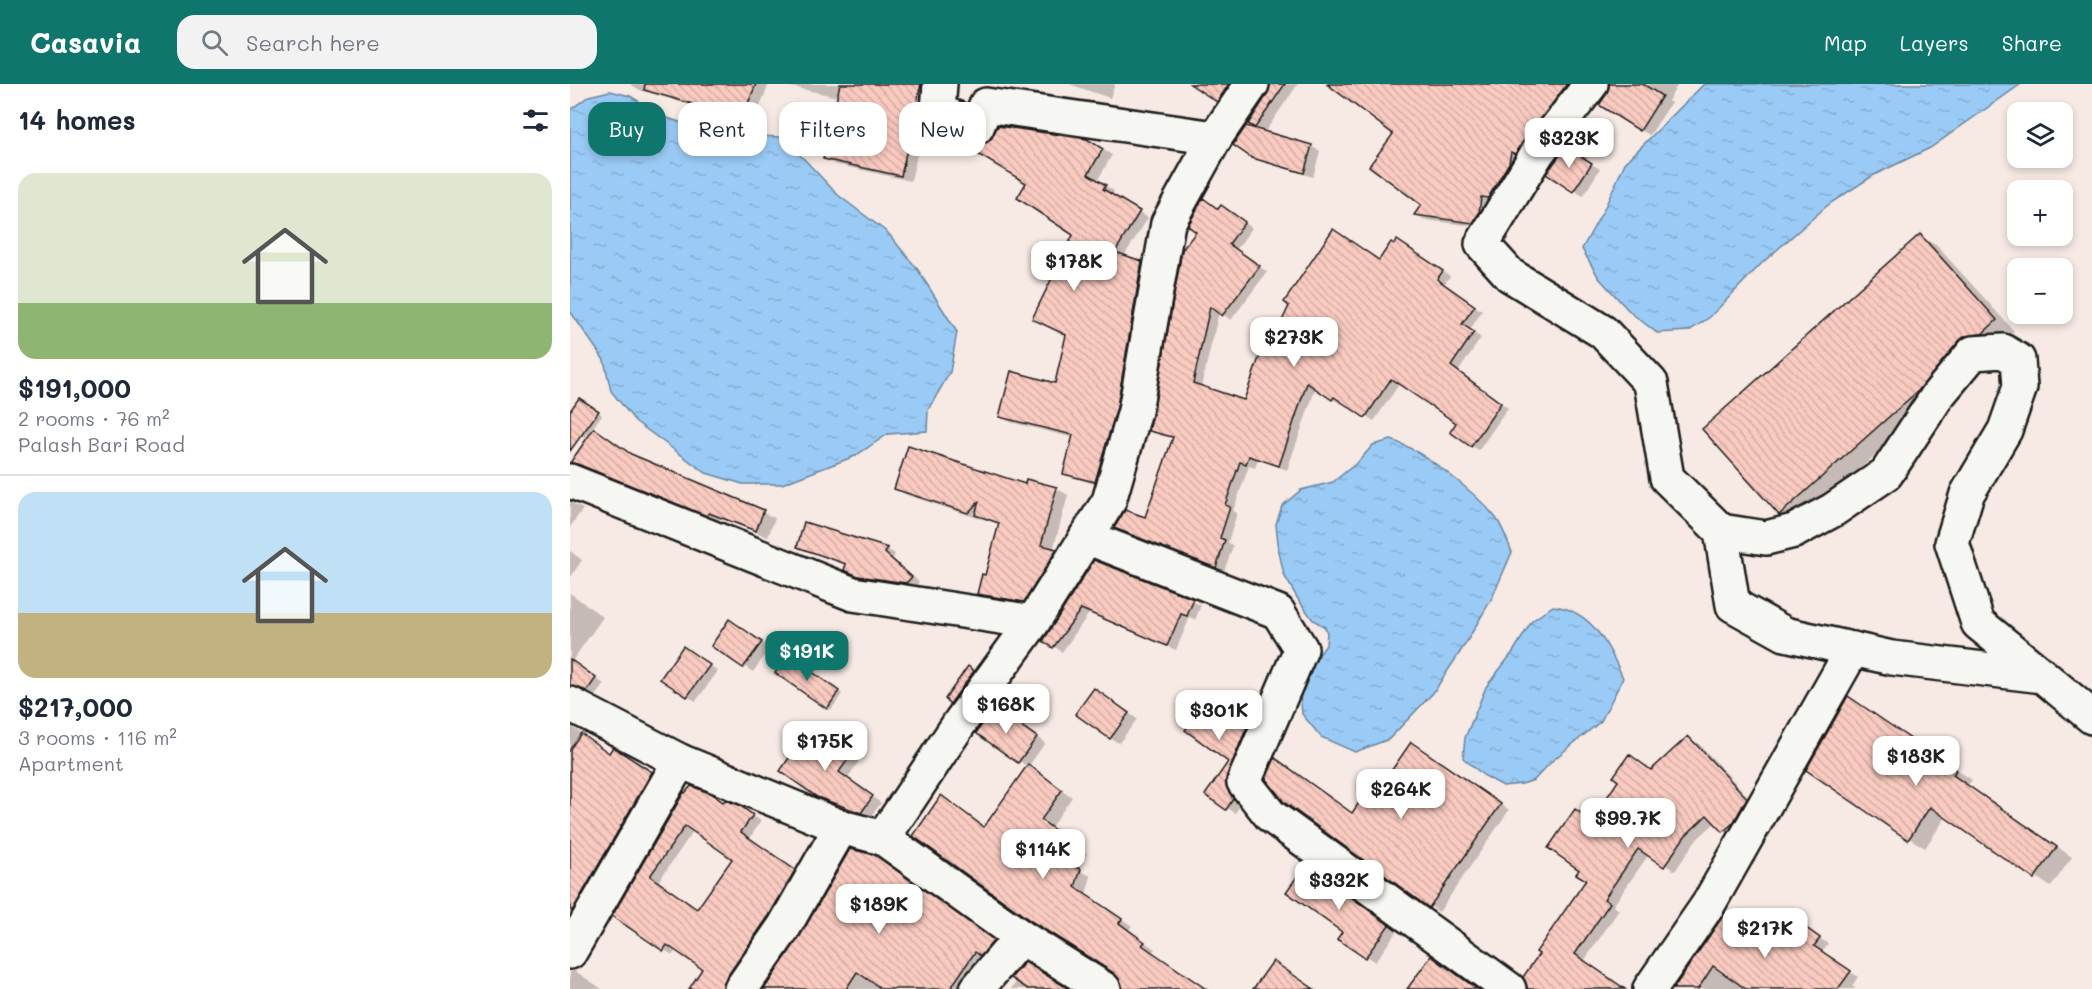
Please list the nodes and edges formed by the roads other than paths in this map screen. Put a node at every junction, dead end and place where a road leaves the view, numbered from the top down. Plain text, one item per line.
1 (940, 84) edge
2 (1252, 84) edge
3 (1591, 84) edge
4 (1215, 138) junction
5 (570, 481) edge
6 (1721, 531) junction
7 (1086, 537) junction
8 (1033, 622) junction
9 (1853, 649) junction
10 (2043, 676) junction
11 (570, 704) edge
12 (2092, 717) edge
13 (680, 761) junction
14 (841, 827) junction
15 (883, 838) junction
16 (1021, 937) junction
17 (570, 952) edge
18 (741, 989) edge
19 (977, 989) edge
20 (1104, 989) edge
21 (1509, 989) edge
22 (1650, 989) edge

1 - 4 street
2 - 4 street
3 - 6 street
4 - 7 street
5 - 8 street
6 - 9 street
6 - 10 street
7 - 8 street
7 - 21 street
8 - 15 street
9 - 10 street
9 - 22 street
10 - 12 street
11 - 13 street
13 - 14 street
13 - 17 street
14 - 15 street
14 - 18 street
15 - 16 street
16 - 19 street
16 - 20 street

